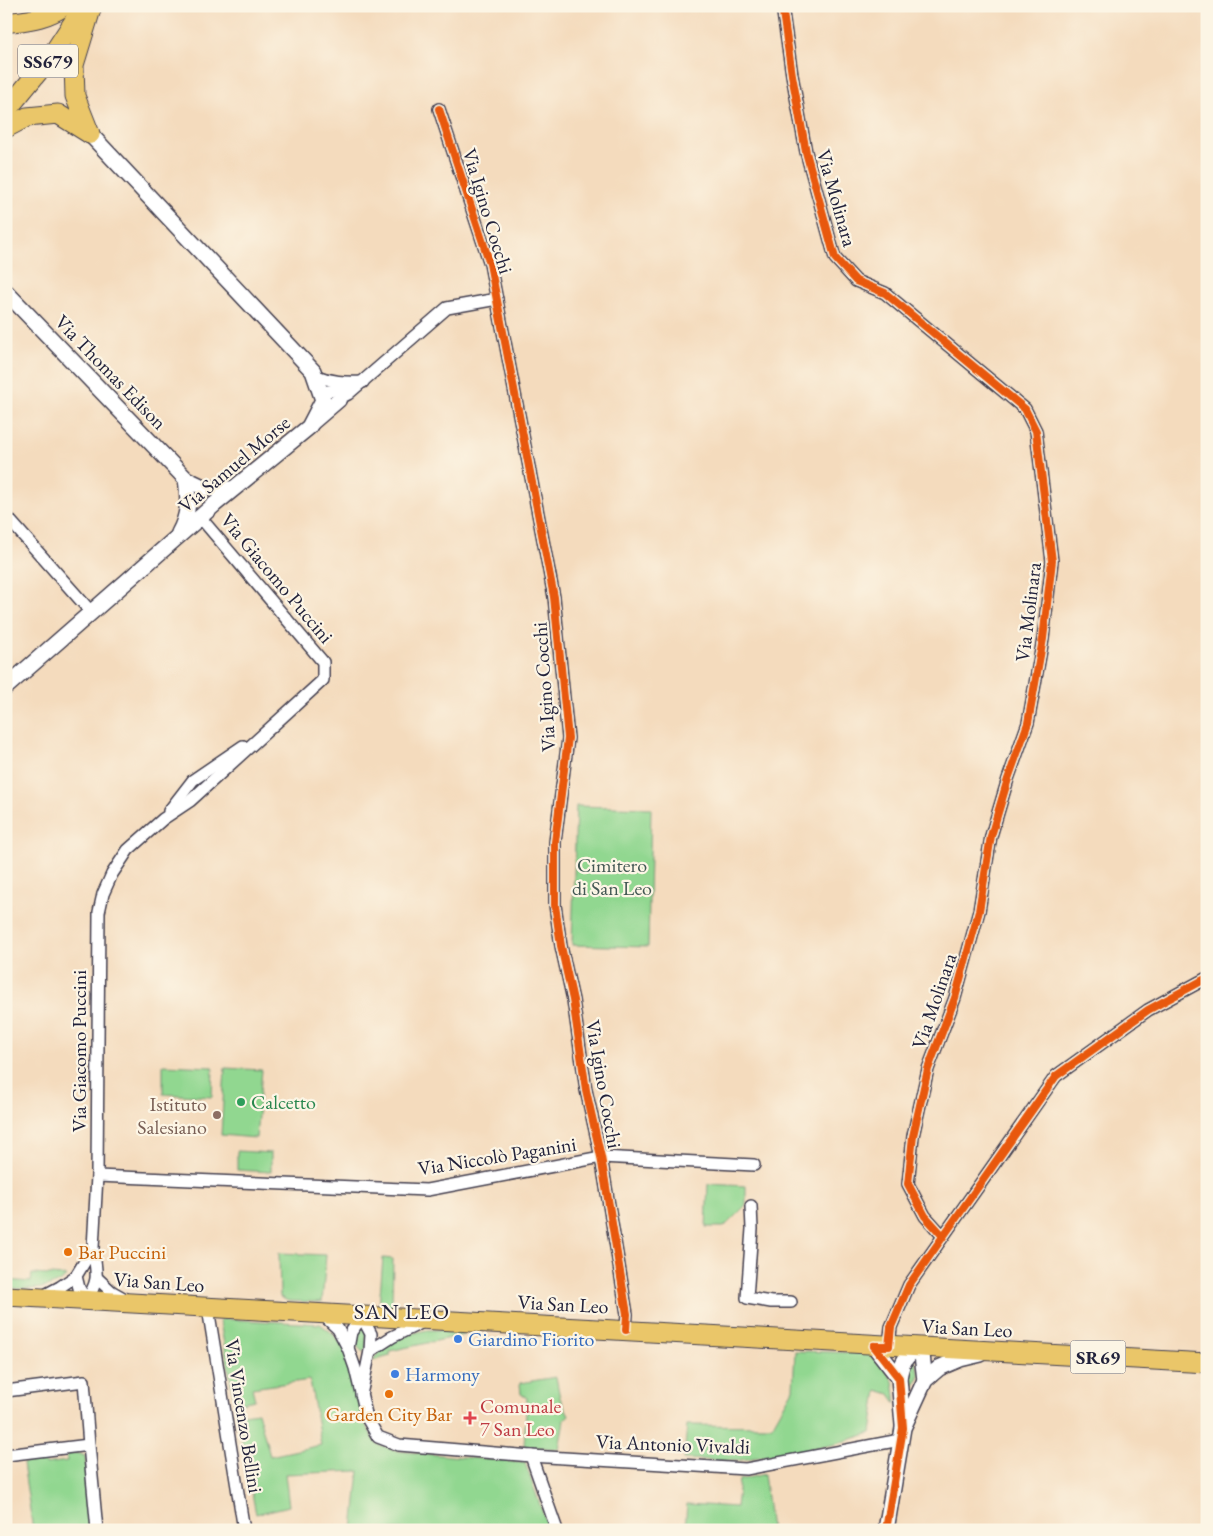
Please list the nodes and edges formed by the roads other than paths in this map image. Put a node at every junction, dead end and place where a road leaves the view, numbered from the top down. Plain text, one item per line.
1 (64, 6) edge
2 (84, 6) edge
3 (92, 6) edge
4 (782, 6) edge
5 (6, 24) edge
6 (439, 109) dead end
7 (6, 112) edge
8 (6, 128) edge
9 (90, 134) junction
10 (6, 292) edge
11 (497, 299) junction
12 (314, 375) junction
13 (363, 382) junction
14 (348, 394) junction
15 (320, 398) junction
16 (309, 427) junction
17 (186, 479) junction
18 (206, 488) junction
19 (232, 490) junction
20 (189, 502) junction
21 (207, 510) junction
22 (6, 516) edge
23 (176, 538) junction
24 (92, 613) junction
25 (6, 687) edge
26 (1207, 978) edge
27 (601, 1157) junction
28 (754, 1165) dead end
29 (96, 1176) junction
30 (751, 1206) dead end
31 (943, 1236) junction
32 (93, 1248) junction
33 (76, 1276) junction
34 (98, 1278) junction
35 (6, 1296) edge
36 (39, 1298) junction
37 (86, 1300) junction
38 (791, 1302) dead end
39 (133, 1303) junction
40 (208, 1308) junction
41 (323, 1315) junction
42 (362, 1317) junction
43 (427, 1320) junction
44 (626, 1330) junction
45 (881, 1346) junction
46 (919, 1347) junction
47 (348, 1348) junction
48 (370, 1351) junction
49 (989, 1351) junction
50 (1207, 1363) edge
51 (899, 1378) junction
52 (925, 1380) junction
53 (6, 1391) edge
54 (360, 1395) junction
55 (901, 1434) junction
56 (89, 1445) junction
57 (6, 1455) edge
58 (531, 1456) junction
59 (97, 1530) edge
60 (244, 1530) edge
61 (557, 1530) edge
62 (886, 1530) edge

1 - 5 main road
2 - 7 main road, SS679
3 - 9 main road
4 - 31 street, Via Molinara
6 - 11 street, Via Igino Cocchi
8 - 9 main road
9 - 12 street
10 - 17 street, Via Thomas Edison
11 - 13 street
11 - 27 street, Via Igino Cocchi
12 - 13 street
12 - 15 street
13 - 14 street
13 - 15 street
14 - 15 street
14 - 16 street
15 - 16 street, Via Samuel Morse
16 - 19 street, Via Samuel Morse
17 - 18 street
17 - 20 street
18 - 19 street
18 - 21 street
19 - 21 street, Via Samuel Morse
20 - 21 street
20 - 23 street
21 - 23 street, Via Samuel Morse
21 - 29 street, Via Giacomo Puccini
22 - 24 street
23 - 24 street, Via Samuel Morse
24 - 25 street, Via Samuel Morse
26 - 31 street
27 - 28 street, Via Niccolò Paganini
27 - 29 street, Via Niccolò Paganini
27 - 44 street, Via Igino Cocchi
29 - 32 street, Via Giacomo Puccini
30 - 38 street
31 - 45 street
32 - 33 street, Via Giacomo Puccini
32 - 34 street
33 - 36 street
33 - 37 street
34 - 37 street
34 - 39 street
35 - 36 main road, Via San Leo
36 - 37 main road, Via San Leo
37 - 39 main road, Via San Leo
39 - 40 main road, Via San Leo
40 - 41 main road, Via San Leo
40 - 60 street, Via Vincenzo Bellini
41 - 42 main road, Via San Leo
41 - 47 street, Via Antonio Vivaldi
42 - 43 main road, Via San Leo
42 - 47 street
42 - 48 street
43 - 44 main road, Via San Leo
43 - 48 street
44 - 45 main road, Via San Leo
45 - 46 main road, Via San Leo
45 - 51 street
46 - 49 main road, Via San Leo
46 - 51 street
46 - 52 street
47 - 54 street, Via Antonio Vivaldi
48 - 54 street
49 - 50 main road, Via San Leo / SR69
49 - 52 street
51 - 55 street
52 - 55 street
53 - 56 street
54 - 58 street, Via Antonio Vivaldi
55 - 58 street, Via Antonio Vivaldi
55 - 62 street
56 - 57 street
56 - 59 street
58 - 61 street

